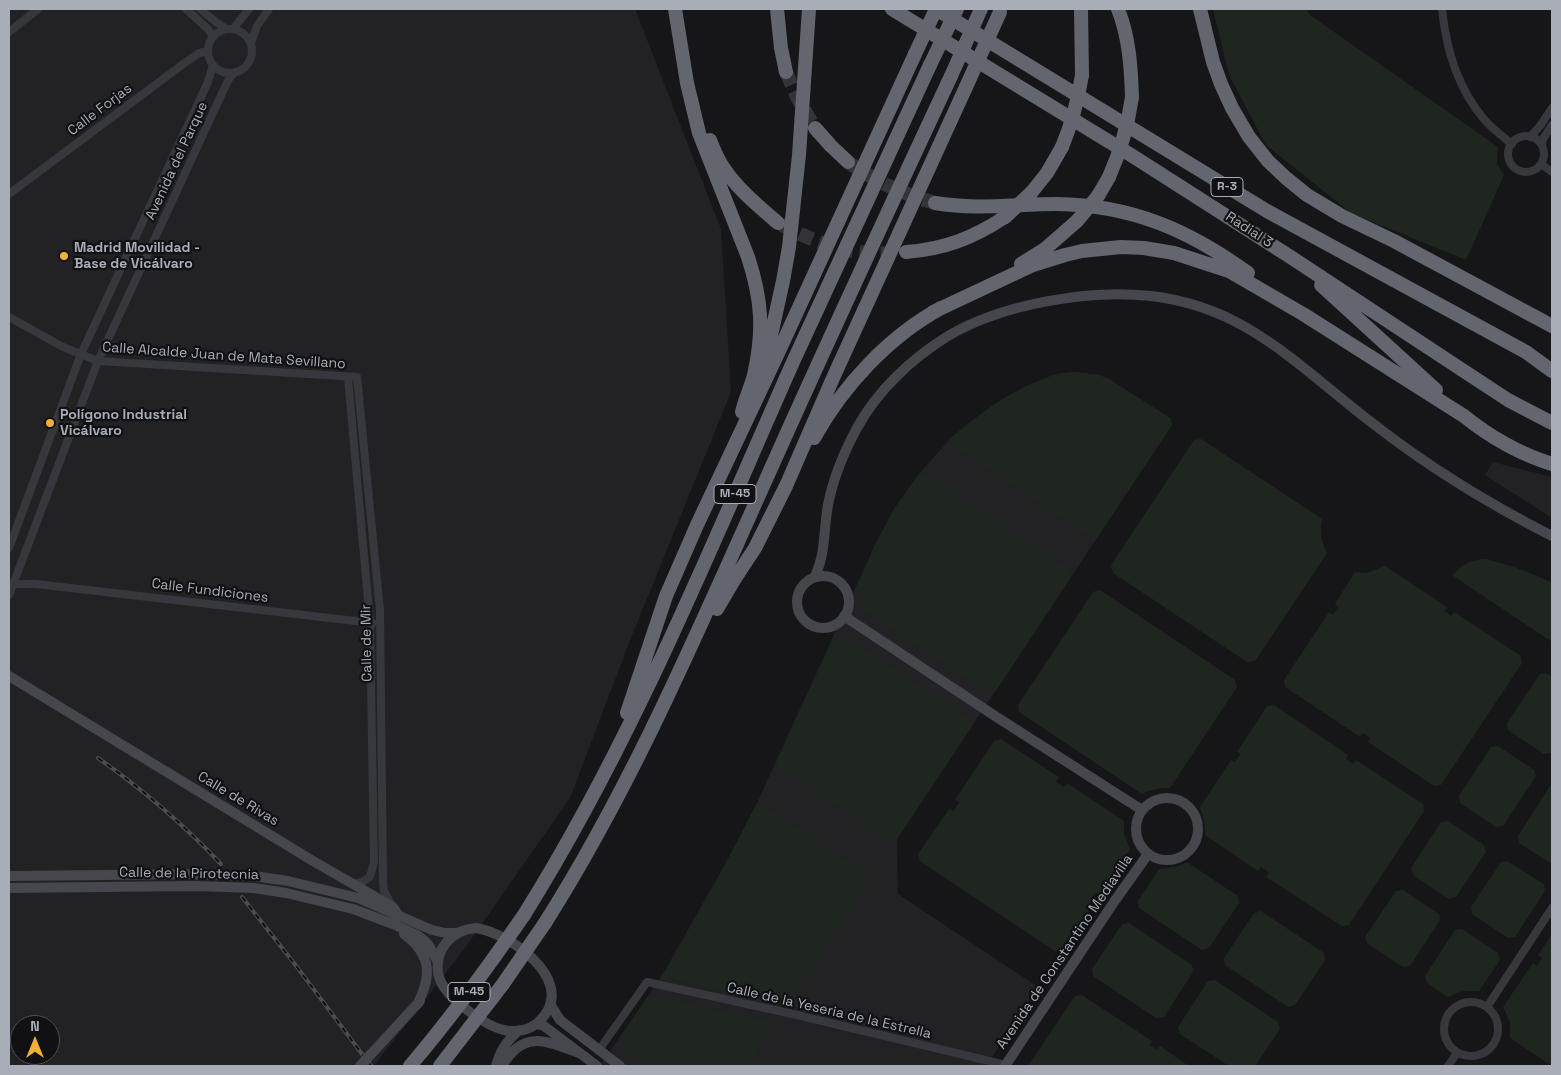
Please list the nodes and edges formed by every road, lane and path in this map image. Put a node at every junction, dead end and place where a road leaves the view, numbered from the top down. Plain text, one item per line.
1 (38, 9) edge
2 (186, 9) edge
3 (200, 9) edge
4 (249, 9) edge
5 (269, 9) edge
6 (675, 9) edge
7 (777, 9) edge
8 (809, 9) edge
9 (892, 9) edge
10 (936, 9) edge
11 (957, 9) edge
12 (981, 9) edge
13 (1082, 9) edge
14 (1118, 9) edge
15 (1200, 9) edge
16 (1205, 9) edge
17 (1442, 9) edge
18 (1001, 10) edge
19 (230, 29) junction
20 (9, 32) edge
21 (213, 37) junction
22 (251, 43) junction
23 (208, 51) junction
24 (1214, 62) junction
25 (213, 65) junction
26 (235, 72) junction
27 (786, 72) tunnel mouth
28 (687, 83) junction
29 (1552, 108) edge
30 (1552, 125) edge
31 (815, 128) tunnel mouth
32 (1530, 137) junction
33 (1512, 144) junction
34 (1542, 145) junction
35 (848, 162) tunnel mouth
36 (1541, 164) junction
37 (1552, 172) edge
38 (9, 194) edge
39 (935, 203) tunnel mouth
40 (778, 223) tunnel mouth
41 (906, 252) tunnel mouth
42 (1289, 256) junction
43 (933, 312) junction
44 (1304, 314) junction
45 (9, 317) edge
46 (1552, 326) edge
47 (81, 354) junction
48 (98, 361) junction
49 (1552, 371) edge
50 (357, 377) joint
51 (348, 378) junction
52 (1464, 416) junction
53 (741, 417) junction
54 (1552, 423) edge
55 (1552, 464) edge
56 (786, 486) junction
57 (711, 492) junction
58 (1552, 536) edge
59 (9, 548) edge
60 (822, 554) junction
61 (17, 573) junction
62 (829, 576) junction
63 (815, 577) junction
64 (13, 584) junction
65 (36, 584) junction
66 (9, 595) edge
67 (844, 616) junction
68 (370, 622) junction
69 (380, 623) junction
70 (696, 638) junction
71 (9, 676) edge
72 (624, 734) junction
73 (1142, 810) junction
74 (1148, 854) junction
75 (9, 876) edge
76 (353, 884) junction
77 (9, 888) edge
78 (393, 907) junction
79 (1552, 908) edge
80 (396, 920) junction
81 (457, 933) junction
82 (438, 962) junction
83 (438, 973) junction
84 (550, 1004) junction
85 (417, 1005) junction
86 (1487, 1007) junction
87 (536, 1024) junction
88 (518, 1031) junction
89 (599, 1050) junction
90 (579, 1052) junction
91 (1457, 1053) junction
92 (592, 1065) edge
93 (360, 1066) edge
94 (410, 1066) edge
95 (440, 1066) edge
96 (496, 1066) edge
97 (502, 1066) edge
98 (620, 1066) edge
99 (1005, 1066) edge
100 (1448, 1066) edge

1 - 20 street
2 - 21 street
3 - 19 street
4 - 19 street
5 - 22 street
6 - 28 highway
7 - 27 highway
8 - 53 highway
9 - 42 highway, Radial 3 / R-3
10 - 49 highway, Radial 3 / R-3
10 - 57 highway, bridge
11 - 72 highway, M-45, bridge
12 - 70 highway, M-45, bridge
13 - 41 highway, bridge
14 - 43 highway, bridge
15 - 24 highway
16 - 24 highway
17 - 33 street
18 - 56 highway, bridge
19 - 21 street
19 - 22 street
21 - 23 street
22 - 26 street
23 - 25 street
23 - 38 street, Calle Forjas
24 - 46 highway
25 - 26 street
25 - 47 street, Avenida del Parque
26 - 48 street, Avenida del Parque
28 - 40 highway
28 - 53 highway
29 - 32 street
30 - 34 street
31 - 35 highway
32 - 33 street
32 - 34 street
33 - 36 street
34 - 36 street
36 - 37 street
39 - 44 highway
42 - 52 highway
42 - 54 highway, Radial 3 / R-3
43 - 44 highway
43 - 56 highway
44 - 52 highway
45 - 47 street, Calle Alcalde Juan de Mata Sevillano
47 - 48 street, Calle Alcalde Juan de Mata Sevillano
47 - 59 street, Avenida del Parque
48 - 51 street, Calle Alcalde Juan de Mata Sevillano
48 - 61 street, Avenida del Parque
50 - 51 street, Calle Alcalde Juan de Mata Sevillano
50 - 69 street, Calle de Mir
51 - 68 street, Calle de Mir
52 - 55 highway
53 - 57 highway
56 - 70 highway
57 - 72 highway
58 - 60 street
60 - 62 street
60 - 63 street
61 - 64 street, Avenida del Parque
61 - 65 street, Calle Fundiciones
62 - 63 street
62 - 67 street
63 - 67 street
64 - 65 street, Calle Fundiciones
64 - 66 street, Avenida del Parque
65 - 68 street, Calle Fundiciones
67 - 73 street
68 - 69 street, Calle Fundiciones
68 - 76 street, Calle de Mir
69 - 78 street, Calle de Mir
70 - 95 highway, M-45, bridge
71 - 76 street, Calle de Rivas
72 - 94 highway, M-45, bridge
73 - 74 street
73 - 74 street
74 - 99 street, Avenida de Constantino Mediavilla
75 - 80 street, Calle de la Pirotecnia
76 - 78 street, Calle de Rivas
77 - 80 street, Calle de la Pirotecnia
78 - 80 street, Calle de Rivas
79 - 86 street
80 - 81 street, Calle de Rivas
80 - 82 street, Calle de la Pirotecnia
80 - 85 street
81 - 82 street
81 - 84 street
82 - 83 street
83 - 85 street
83 - 88 street
84 - 87 street
84 - 89 street
85 - 93 street, bridge
86 - 91 street
86 - 91 street
87 - 88 street
87 - 90 street
88 - 96 street
89 - 98 street
89 - 99 street, Calle de la Yeseria de la Estrella
90 - 92 street
90 - 97 street
91 - 100 street

